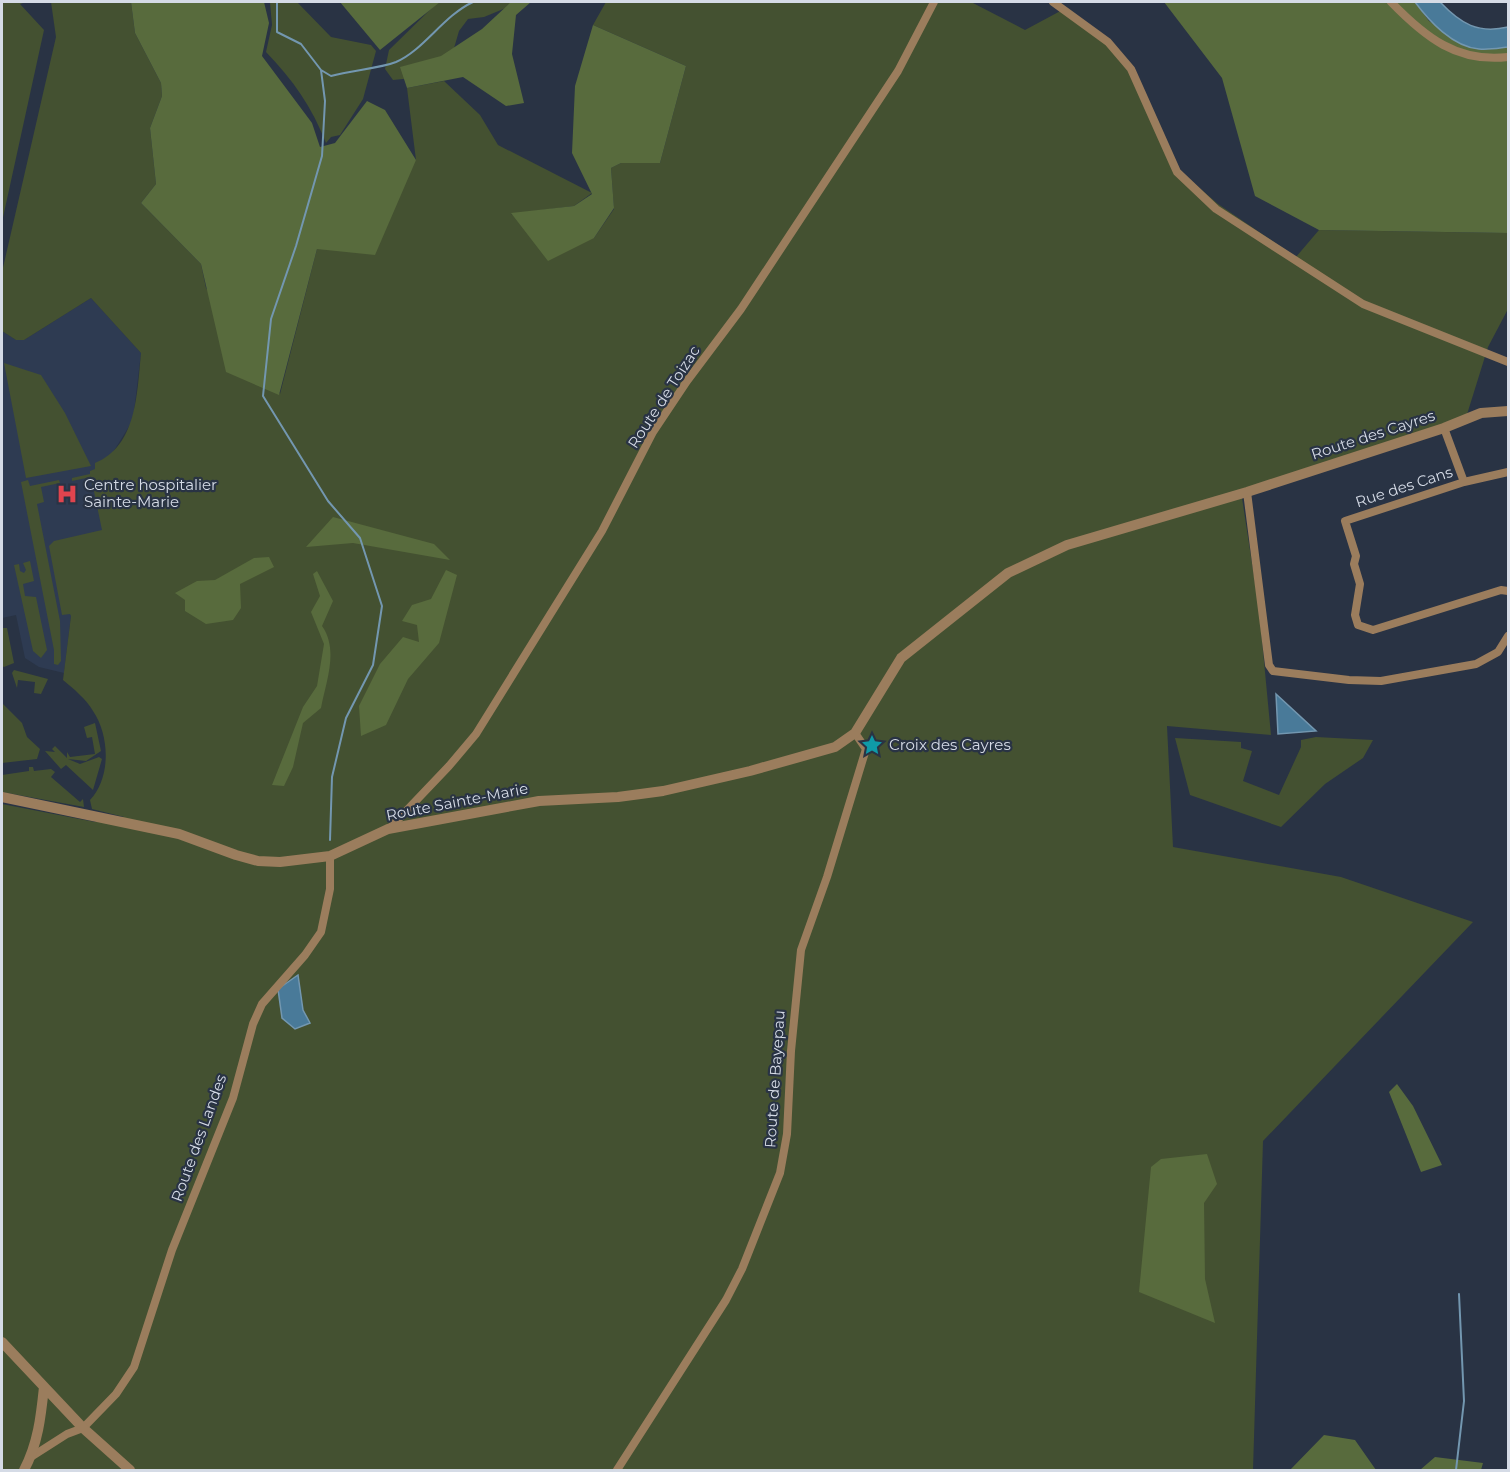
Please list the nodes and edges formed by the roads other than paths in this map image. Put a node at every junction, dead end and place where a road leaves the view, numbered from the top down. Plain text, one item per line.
1 (934, 2) edge
2 (1053, 2) edge
3 (1391, 2) edge
4 (1509, 57) edge
5 (1509, 362) edge
6 (1508, 409) edge
7 (1444, 428) junction
8 (1509, 472) edge
9 (1464, 482) junction
10 (1247, 492) junction
11 (1509, 591) edge
12 (1509, 636) edge
13 (855, 733) junction
14 (2, 797) edge
15 (388, 829) junction
16 (330, 856) junction
17 (2, 1342) edge
18 (44, 1387) junction
19 (83, 1428) junction
20 (31, 1457) junction
21 (24, 1470) edge
22 (130, 1470) edge
23 (617, 1470) edge

1 - 15 street, Route de Toizac
2 - 5 street
3 - 4 street
6 - 7 street, Route des Cayres
7 - 9 street, Rue des Cans
7 - 10 street, Route des Cayres
8 - 9 street
9 - 11 street, Rue des Cans
10 - 12 street
10 - 13 street, Route des Cayres
13 - 15 street, Route Sainte-Marie
13 - 23 street, Route de Bayepau
14 - 16 street, Route Sainte-Marie
15 - 16 street, Route Sainte-Marie
16 - 19 street, Route des Landes
17 - 18 street
18 - 19 street
18 - 20 street
19 - 20 street
19 - 22 street
20 - 21 street

